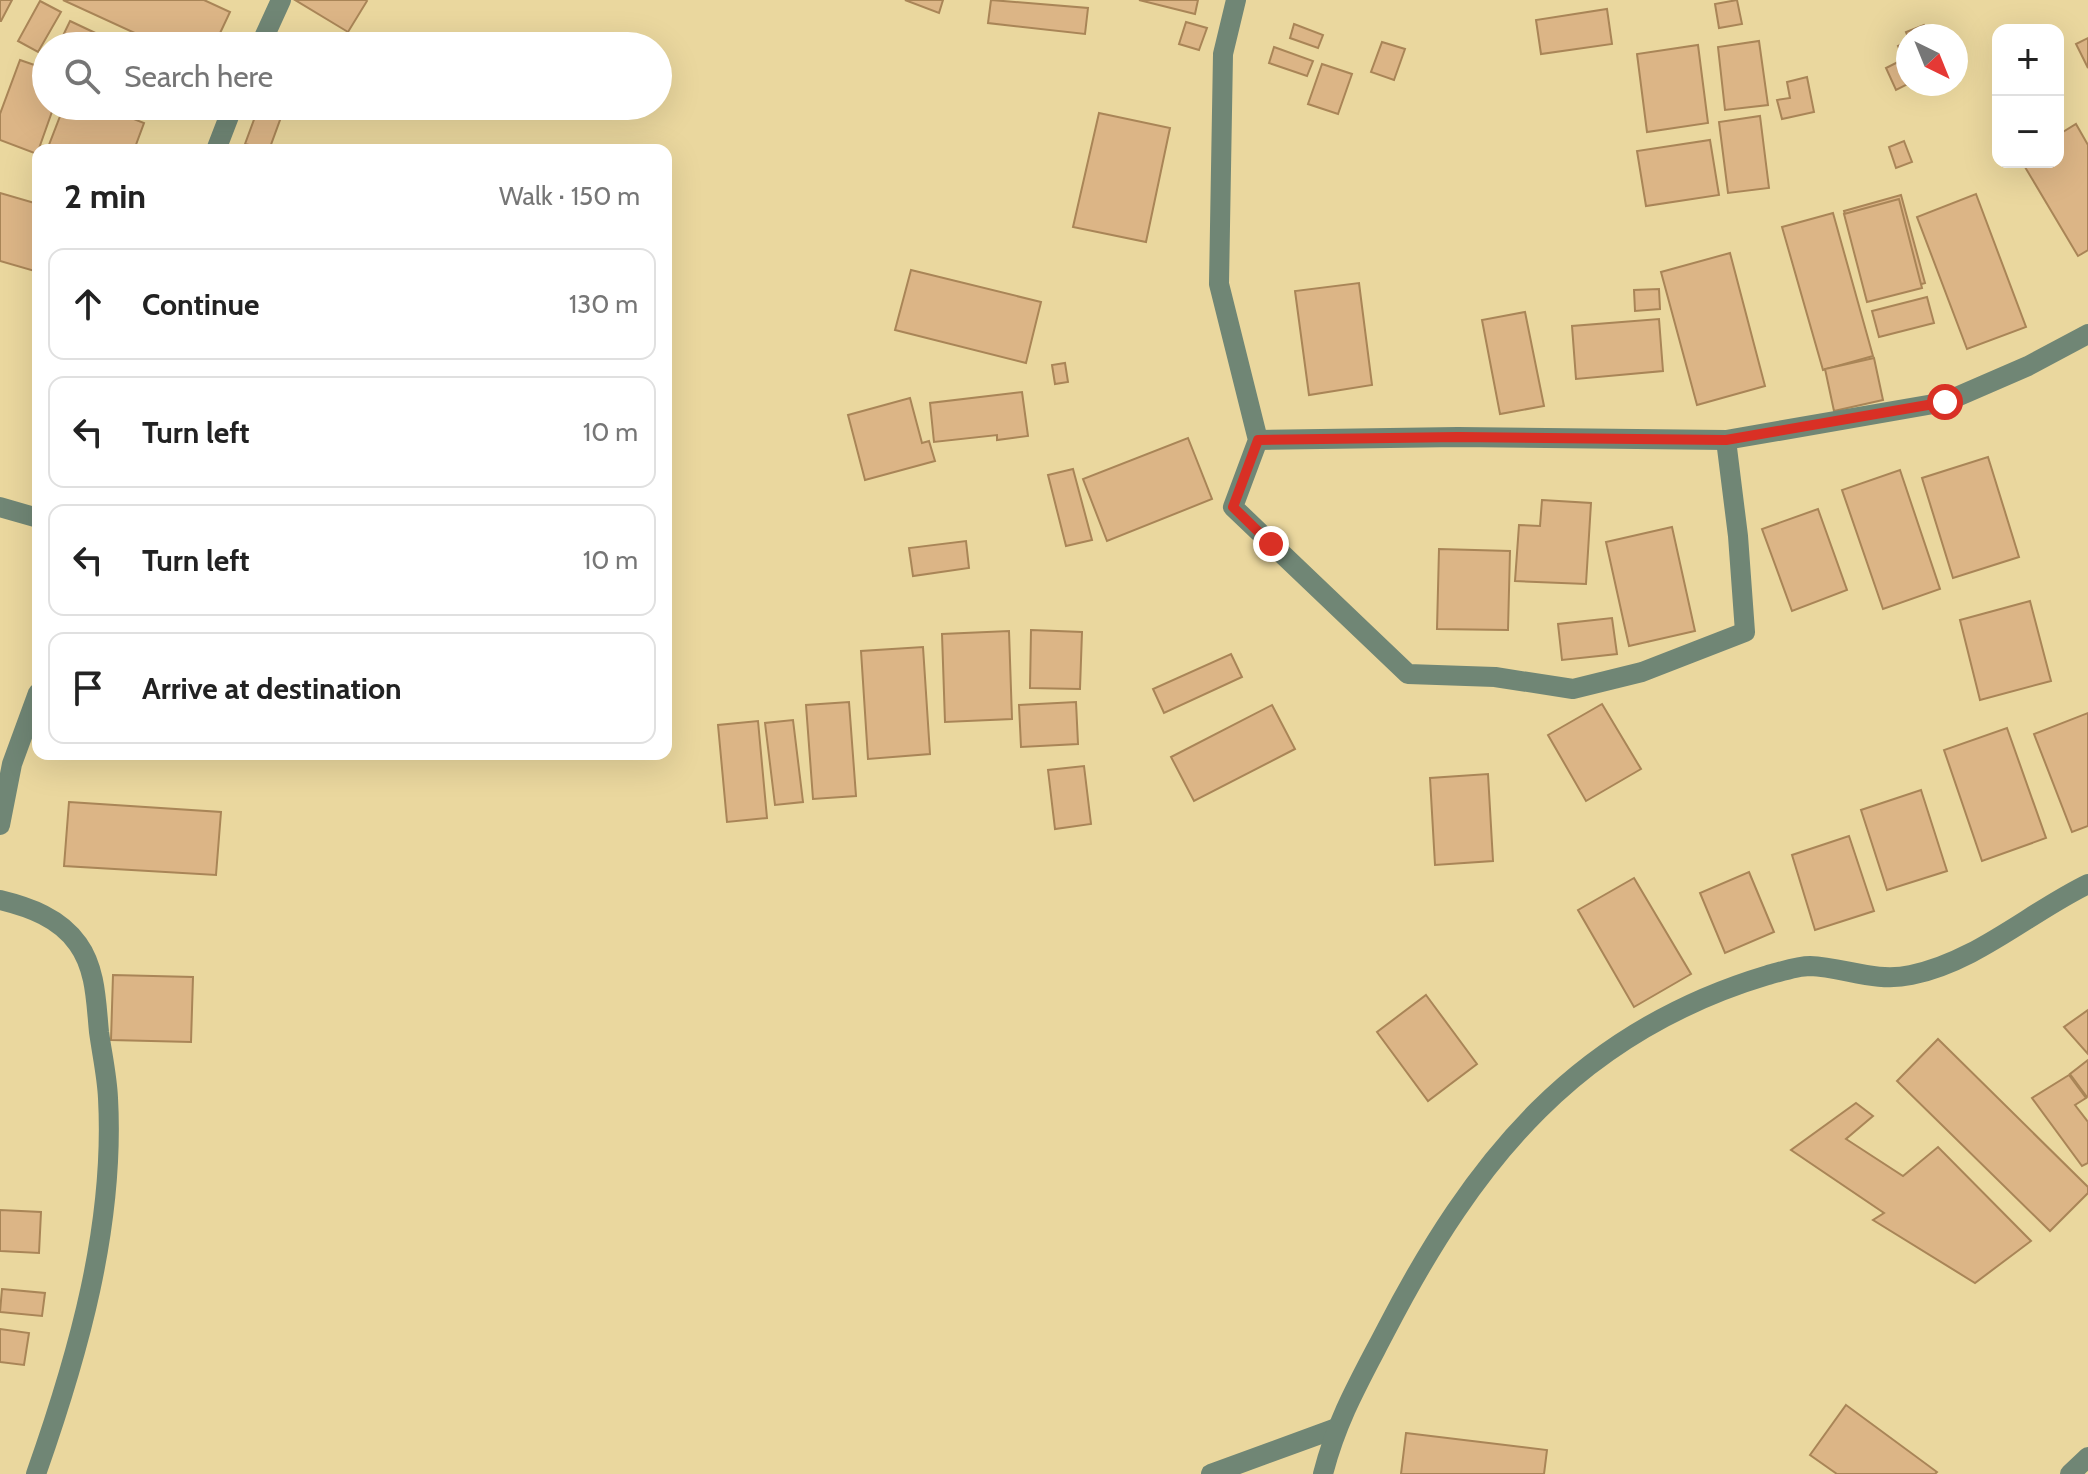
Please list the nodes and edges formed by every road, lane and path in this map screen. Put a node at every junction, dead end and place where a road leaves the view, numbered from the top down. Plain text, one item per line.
1 (281, 0) edge
2 (1236, 0) edge
3 (266, 32) edge
4 (228, 120) edge
5 (218, 144) edge
6 (2088, 334) edge
7 (1258, 440) junction
8 (1726, 440) junction
9 (0, 507) edge
10 (32, 516) edge
11 (32, 709) edge
12 (0, 825) edge
13 (2088, 884) edge
14 (0, 900) edge
15 (1334, 1429) junction
16 (2088, 1457) edge
17 (36, 1474) edge
18 (1211, 1474) edge
19 (1323, 1474) edge
20 (2070, 1474) edge

1 - 3 street
2 - 7 street
4 - 5 street
6 - 8 street
7 - 8 street
7 - 8 street
9 - 10 street
11 - 12 street
13 - 15 street
14 - 17 street
15 - 18 street
15 - 19 street
16 - 20 street

